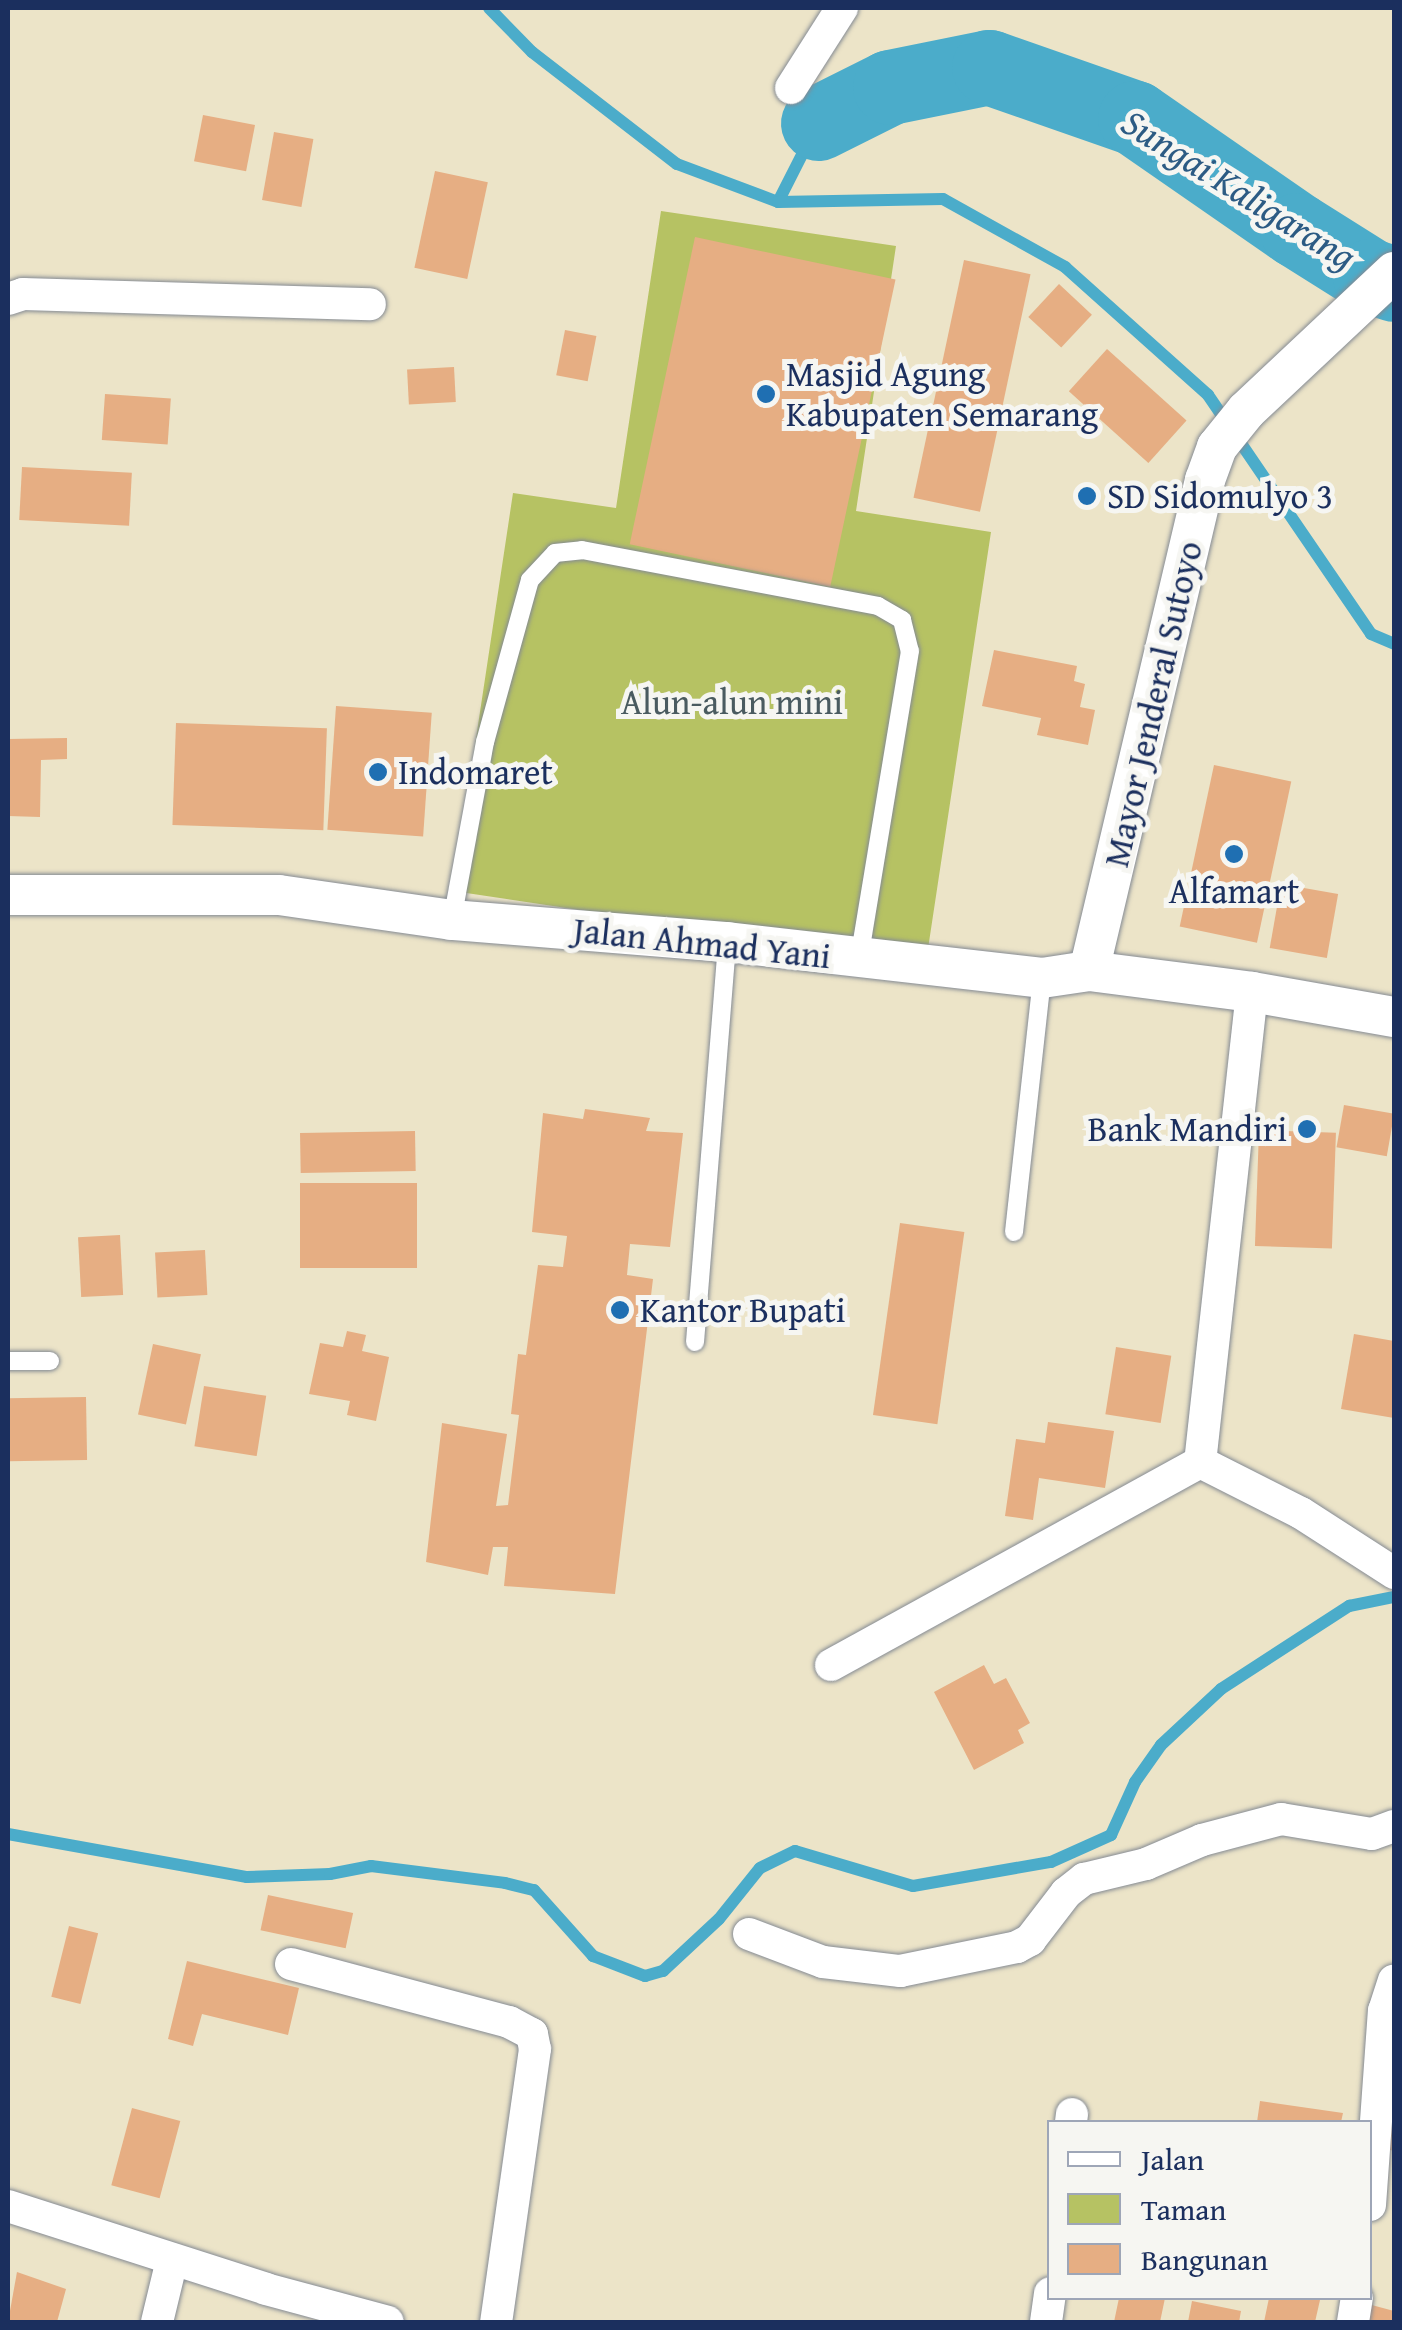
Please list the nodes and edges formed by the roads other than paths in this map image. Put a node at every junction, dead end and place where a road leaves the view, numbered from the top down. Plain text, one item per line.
1 (842, 8) edge
2 (792, 88) dead end
3 (1385, 280) edge
4 (8, 299) edge
5 (370, 304) dead end
6 (8, 895) edge
7 (452, 920) junction
8 (727, 942) junction
9 (859, 960) junction
10 (1089, 971) junction
11 (1042, 978) junction
12 (1252, 992) junction
13 (1394, 1016) edge
14 (1014, 1232) dead end
15 (696, 1342) dead end
16 (8, 1361) edge
17 (50, 1361) dead end
18 (1200, 1462) junction
19 (1394, 1572) edge
20 (831, 1665) dead end
21 (1394, 1826) edge
22 (749, 1934) dead end
23 (291, 1964) dead end
24 (1394, 1981) edge
25 (1372, 2177) edge
26 (8, 2206) edge
27 (172, 2260) junction
28 (157, 2322) edge
29 (388, 2322) edge
30 (496, 2322) edge

1 - 2 street
3 - 10 street, Mayor Jenderal Sutoyo
4 - 5 street
6 - 7 street, Jalan Ahmad Yani
7 - 8 street, Jalan Ahmad Yani
7 - 9 lane
8 - 9 street, Jalan Ahmad Yani
8 - 15 lane
9 - 11 street, Jalan Ahmad Yani
10 - 11 street, Jalan Ahmad Yani
10 - 12 street, Jalan Ahmad Yani
11 - 14 lane
12 - 13 street, Jalan Ahmad Yani
12 - 18 street
16 - 17 lane
18 - 19 street
18 - 20 street
21 - 22 street
23 - 30 street
24 - 25 street
26 - 27 street
27 - 28 street
27 - 29 street

